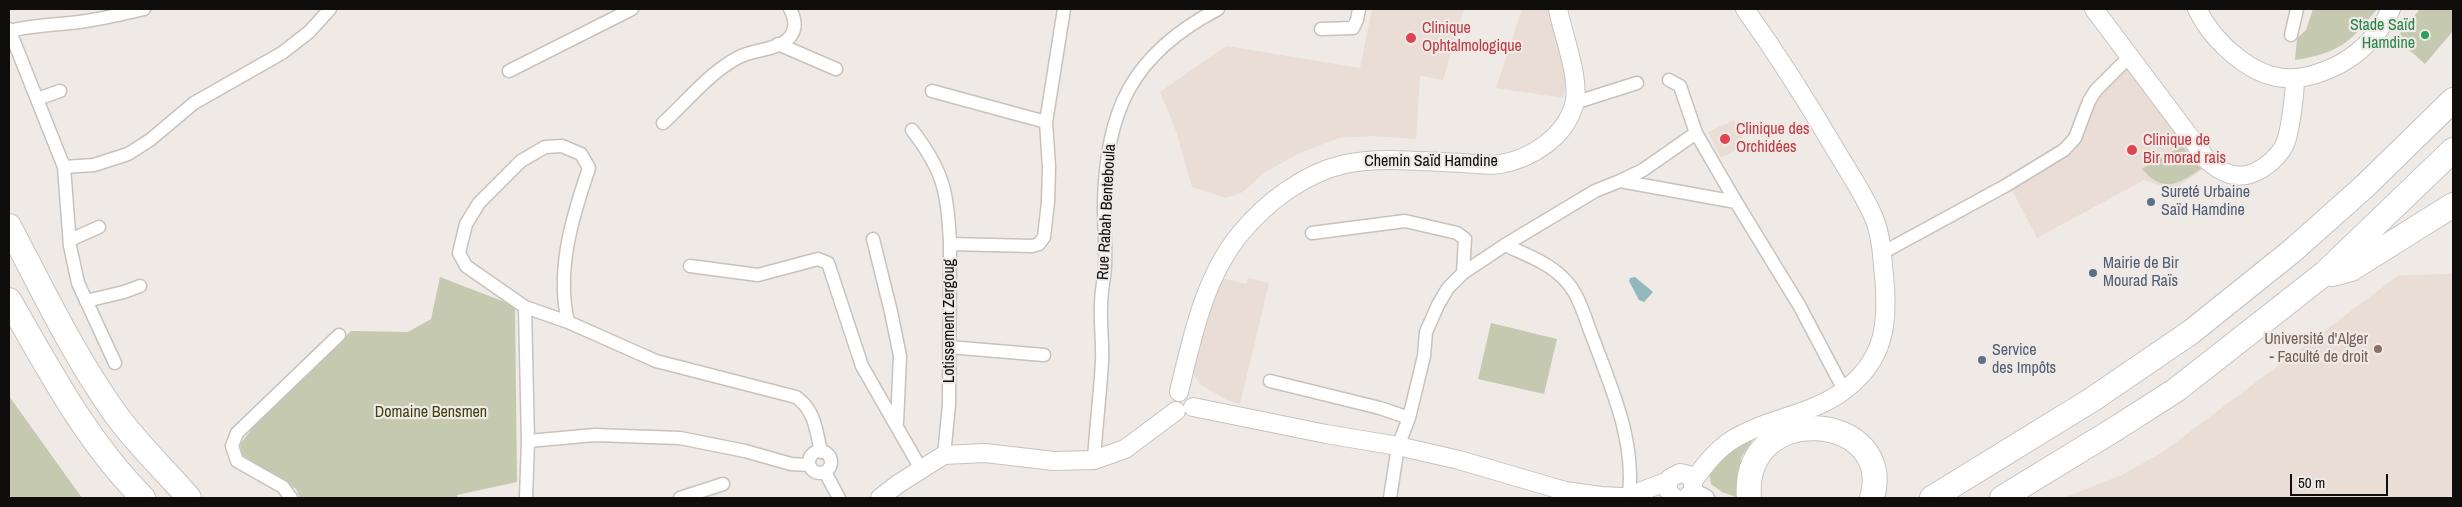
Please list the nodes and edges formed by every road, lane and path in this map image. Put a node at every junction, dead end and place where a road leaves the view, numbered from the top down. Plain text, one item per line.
1 (144, 9) edge
2 (330, 9) edge
3 (632, 9) edge
4 (790, 9) edge
5 (1064, 9) edge
6 (1218, 9) edge
7 (1359, 9) edge
8 (1558, 9) edge
9 (1745, 9) edge
10 (2094, 9) edge
11 (2198, 9) edge
12 (2297, 9) edge
13 (2391, 9) edge
14 (1321, 29) dead end
15 (9, 30) edge
16 (2290, 35) dead end
17 (778, 44) junction
18 (2130, 56) junction
19 (836, 69) dead end
20 (509, 71) dead end
21 (2295, 78) junction
22 (1669, 80) dead end
23 (1637, 83) dead end
24 (932, 90) dead end
25 (60, 91) dead end
26 (37, 99) junction
27 (2453, 100) edge
28 (1574, 103) junction
29 (1046, 122) junction
30 (663, 123) dead end
31 (912, 130) dead end
32 (1696, 133) junction
33 (2453, 150) edge
34 (64, 167) junction
35 (1620, 181) junction
36 (1736, 202) junction
37 (2453, 204) edge
38 (9, 226) edge
39 (99, 228) dead end
40 (1312, 233) dead end
41 (873, 239) dead end
42 (70, 240) junction
43 (950, 244) junction
44 (1505, 245) junction
45 (1882, 253) junction
46 (690, 266) dead end
47 (2325, 273) junction
48 (1463, 274) junction
49 (140, 286) dead end
50 (9, 300) edge
51 (86, 301) junction
52 (525, 307) junction
53 (568, 322) junction
54 (339, 335) dead end
55 (949, 347) junction
56 (1044, 355) dead end
57 (115, 363) dead end
58 (1270, 381) dead end
59 (1844, 390) junction
60 (1184, 409) junction
61 (1408, 418) junction
62 (897, 424) junction
63 (528, 441) junction
64 (1398, 446) junction
65 (821, 452) junction
66 (944, 455) junction
67 (1094, 460) junction
68 (809, 465) junction
69 (921, 469) junction
70 (825, 472) junction
71 (723, 484) dead end
72 (898, 484) junction
73 (1688, 487) edge
74 (1635, 497) edge
75 (143, 498) edge
76 (189, 498) edge
77 (290, 498) edge
78 (526, 498) edge
79 (680, 498) edge
80 (839, 498) edge
81 (880, 498) edge
82 (887, 498) edge
83 (1390, 498) edge
84 (1674, 498) edge
85 (1749, 498) edge
86 (1872, 498) edge
87 (1932, 498) edge
88 (2002, 498) edge

1 - 15 street
2 - 34 street
3 - 20 street
4 - 17 street
5 - 29 street, Lotissement Zergoug
6 - 67 street, Rue Rabah Benteboula
7 - 14 street
8 - 28 main road, Chemin Saïd Hamdine
9 - 45 main road
10 - 18 main road
11 - 21 main road
12 - 16 street
13 - 21 main road
15 - 26 street
17 - 19 street
17 - 30 street
18 - 21 main road
18 - 45 street
22 - 32 street
23 - 28 street
24 - 29 street
25 - 26 street
26 - 34 street
27 - 87 highway
28 - 60 main road, Chemin Saïd Hamdine
29 - 43 street, Lotissement Zergoug
31 - 43 street
32 - 35 street
32 - 36 street
33 - 47 highway
34 - 42 street
35 - 36 street
35 - 44 street
36 - 59 street
37 - 47 highway
38 - 76 highway
39 - 42 street
40 - 48 street
41 - 62 street
42 - 51 street
43 - 55 street, Lotissement Zergoug
44 - 48 street
44 - 74 street
45 - 59 main road
46 - 62 street
47 - 88 highway
48 - 61 street
49 - 51 street
50 - 75 highway
51 - 57 street
52 - 53 street
52 - 53 street
52 - 63 street
53 - 65 street
54 - 77 street
55 - 56 street
55 - 66 street, Lotissement Zergoug
58 - 61 street
59 - 73 main road
60 - 64 main road
60 - 67 main road
61 - 64 street
62 - 69 street
63 - 68 street
63 - 78 street
64 - 74 main road
64 - 83 street
65 - 68 street
65 - 70 street
66 - 67 main road
66 - 69 main road
68 - 70 street
69 - 72 main road
70 - 80 street
71 - 79 street
72 - 81 main road
72 - 82 main road
73 - 74 main road
73 - 84 main road
85 - 86 highway

